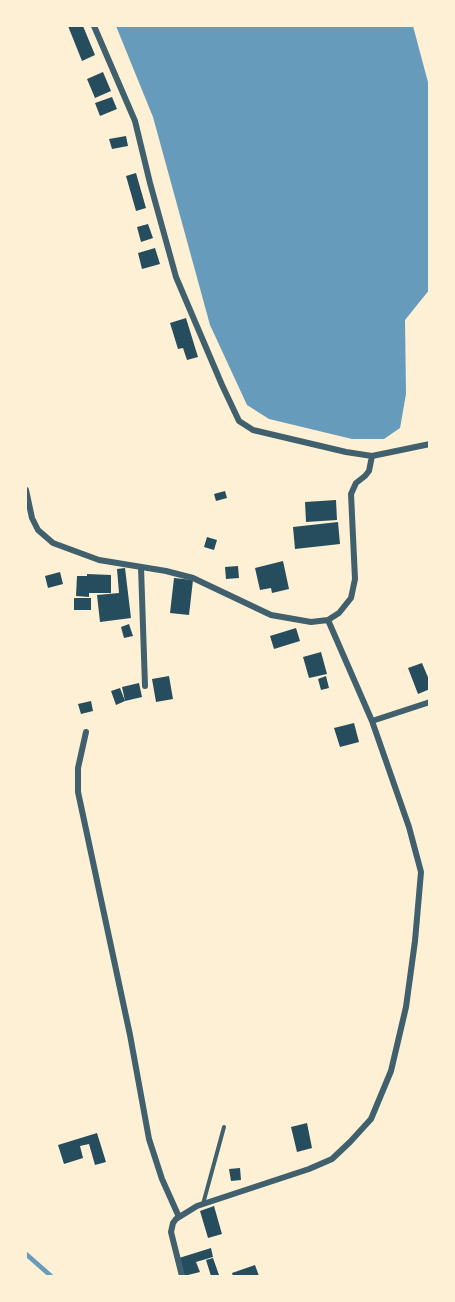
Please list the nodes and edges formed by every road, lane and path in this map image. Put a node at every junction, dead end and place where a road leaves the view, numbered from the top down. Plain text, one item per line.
1 (94, 26) edge
2 (429, 444) edge
3 (372, 456) junction
4 (26, 490) edge
5 (141, 567) junction
6 (328, 620) junction
7 (145, 686) dead end
8 (429, 702) edge
9 (372, 721) junction
10 (86, 732) dead end
11 (224, 1127) dead end
12 (203, 1204) junction
13 (179, 1217) junction
14 (182, 1276) edge

1 - 3 street
2 - 3 street
3 - 6 street
4 - 5 street
5 - 6 street
5 - 7 street
6 - 9 street
8 - 9 street
9 - 12 street
10 - 13 street
11 - 12 lane
12 - 13 street
13 - 14 street

